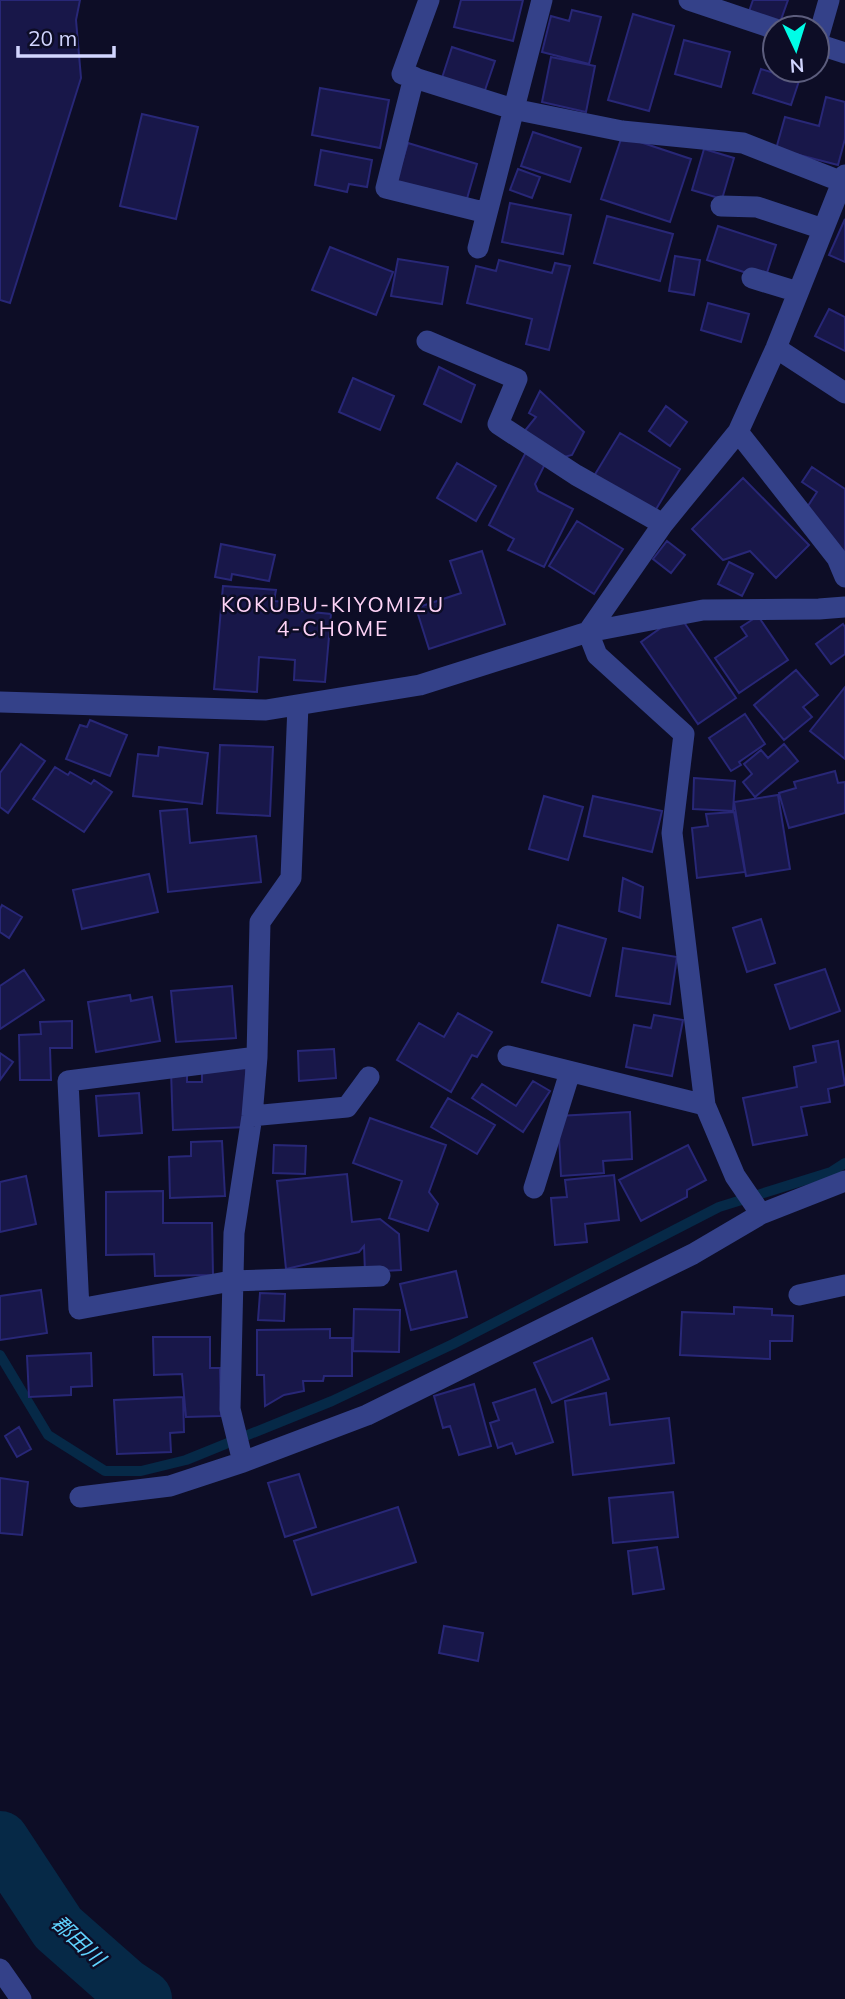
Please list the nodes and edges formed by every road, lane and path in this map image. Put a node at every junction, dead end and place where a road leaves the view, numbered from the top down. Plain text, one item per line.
1 (429, 0) edge
2 (542, 0) edge
3 (689, 0) edge
4 (761, 24) edge
5 (414, 77) junction
6 (513, 109) junction
7 (844, 180) edge
8 (721, 206) dead end
9 (487, 213) junction
10 (823, 229) junction
11 (478, 248) dead end
12 (752, 278) dead end
13 (798, 292) junction
14 (427, 341) dead end
15 (776, 348) junction
16 (845, 393) edge
17 (738, 432) junction
18 (663, 524) junction
19 (845, 577) edge
20 (845, 607) edge
21 (588, 632) junction
22 (0, 702) edge
23 (298, 705) junction
24 (508, 1056) dead end
25 (257, 1057) junction
26 (570, 1072) junction
27 (369, 1077) dead end
28 (705, 1105) junction
29 (252, 1116) junction
30 (845, 1181) edge
31 (534, 1188) dead end
32 (760, 1213) junction
33 (380, 1276) dead end
34 (231, 1281) junction
35 (845, 1285) edge
36 (799, 1296) dead end
37 (243, 1460) junction
38 (80, 1497) dead end
39 (0, 1969) edge
40 (21, 1999) edge

1 - 5 street
2 - 6 street
3 - 4 street
5 - 6 street
5 - 9 street
6 - 7 street
6 - 9 street
7 - 10 street
8 - 10 street
9 - 11 street
10 - 13 street
12 - 13 street
13 - 15 street
14 - 18 street
15 - 16 street
15 - 17 street
17 - 18 street
17 - 19 street
18 - 21 street
20 - 21 street
21 - 23 street
21 - 28 street
22 - 23 street
23 - 25 street
24 - 26 street
25 - 29 street
25 - 34 street
26 - 28 street
26 - 31 street
27 - 29 street
28 - 32 street
29 - 34 street
30 - 32 street
32 - 37 street
33 - 34 street
34 - 37 street
35 - 36 street
37 - 38 street
39 - 40 street

